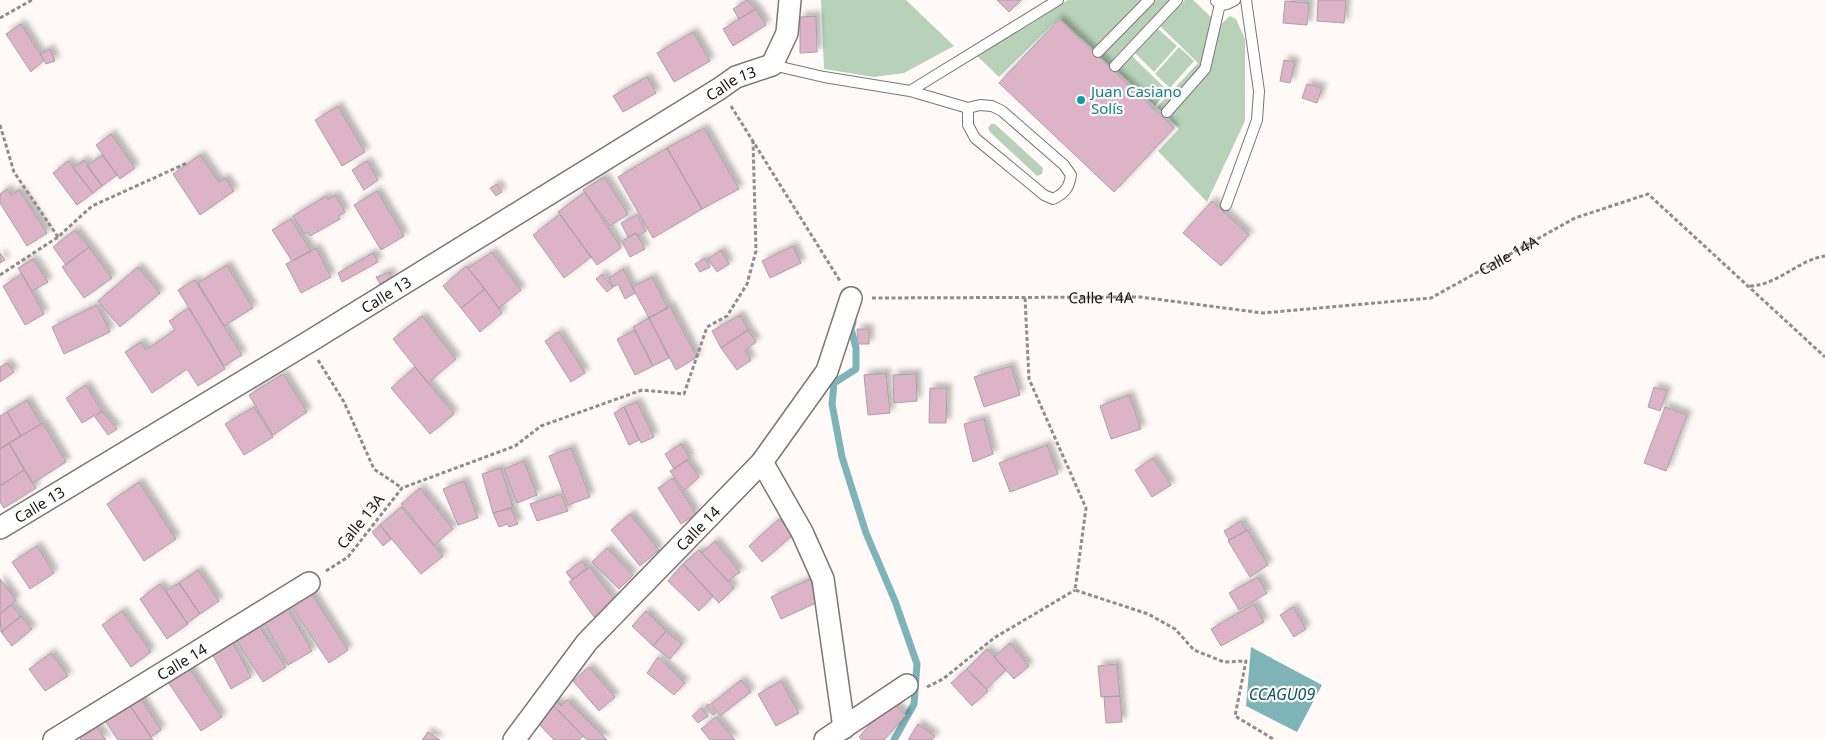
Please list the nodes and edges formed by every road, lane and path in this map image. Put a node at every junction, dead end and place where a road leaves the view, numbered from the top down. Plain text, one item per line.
1 (32, 0) edge
2 (790, 0) edge
3 (1058, 0) edge
4 (1149, 0) edge
5 (1177, 0) edge
6 (1235, 0) edge
7 (1246, 0) edge
8 (1218, 2) edge
9 (0, 18) edge
10 (1098, 52) dead end
11 (772, 65) junction
12 (1115, 66) dead end
13 (720, 89) junction
14 (910, 91) junction
15 (968, 108) junction
16 (1167, 112) dead end
17 (0, 125) edge
18 (753, 140) junction
19 (187, 163) dead end
20 (1226, 205) dead end
21 (58, 237) junction
22 (1825, 256) edge
23 (0, 275) edge
24 (1749, 286) junction
25 (850, 298) junction
26 (1025, 298) junction
27 (307, 343) junction
28 (1825, 357) edge
29 (762, 462) junction
30 (402, 488) junction
31 (0, 527) edge
32 (309, 583) joint
33 (1075, 590) junction
34 (916, 686) joint
35 (844, 728) junction
36 (54, 740) edge
37 (514, 740) edge
38 (825, 740) edge
39 (1275, 740) edge

1 - 9 path
2 - 11 street
3 - 14 lane
4 - 10 lane
5 - 12 lane
6 - 8 lane
7 - 20 lane
8 - 16 lane
11 - 13 street, Calle 13
11 - 14 lane
13 - 18 path
13 - 27 street, Calle 13
14 - 15 lane
15 - 15 lane
17 - 21 path
18 - 25 path
18 - 30 path
19 - 21 path
21 - 23 path
22 - 24 path
24 - 26 path, Calle 14A
24 - 28 path
25 - 26 path, Calle 14A
25 - 29 street, Calle 14
26 - 33 path
27 - 30 path
27 - 31 street, Calle 13
29 - 35 street
29 - 37 street, Calle 14
30 - 32 path, Calle 13A
32 - 36 street, Calle 14
33 - 34 path
33 - 39 path
34 - 35 street
35 - 38 street

